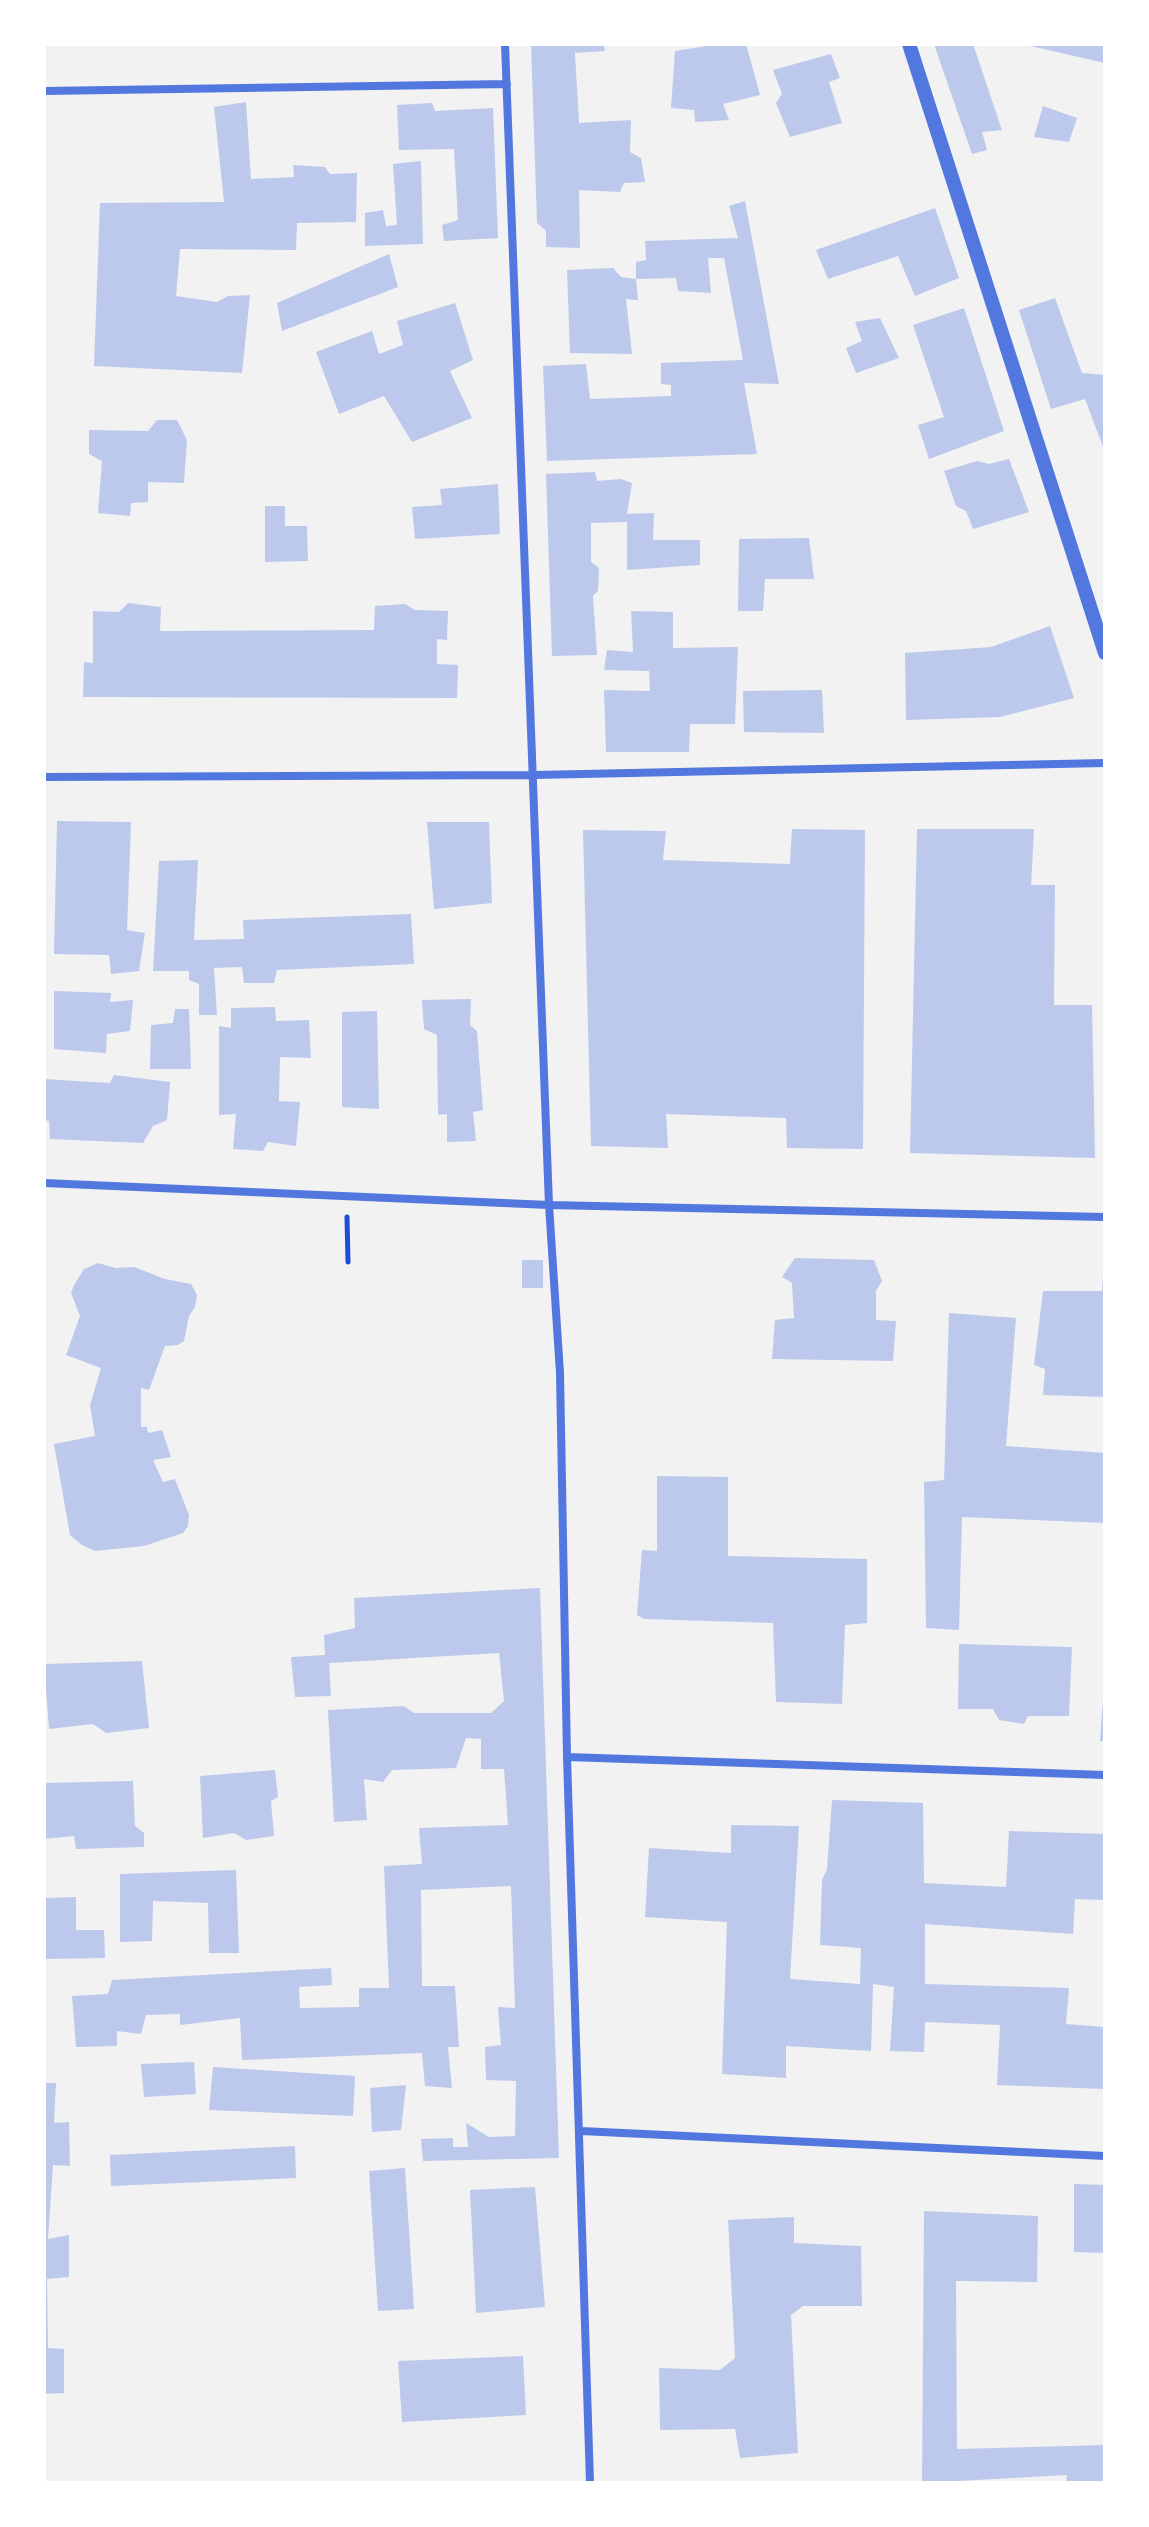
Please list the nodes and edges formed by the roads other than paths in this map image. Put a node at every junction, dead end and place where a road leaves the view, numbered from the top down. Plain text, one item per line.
1 (505, 44) edge
2 (909, 44) edge
3 (507, 84) junction
4 (44, 91) edge
5 (1105, 653) edge
6 (1105, 763) edge
7 (535, 775) junction
8 (44, 777) edge
9 (44, 1183) edge
10 (549, 1205) junction
11 (1105, 1217) edge
12 (567, 1757) junction
13 (1105, 1775) edge
14 (581, 2131) junction
15 (1105, 2156) edge
16 (590, 2483) edge

1 - 3 street
2 - 5 street
3 - 4 street
3 - 7 street
6 - 7 street
7 - 8 street
7 - 10 street
9 - 10 street
10 - 11 street
10 - 12 street
12 - 13 street
12 - 14 street
14 - 15 street
14 - 16 street

